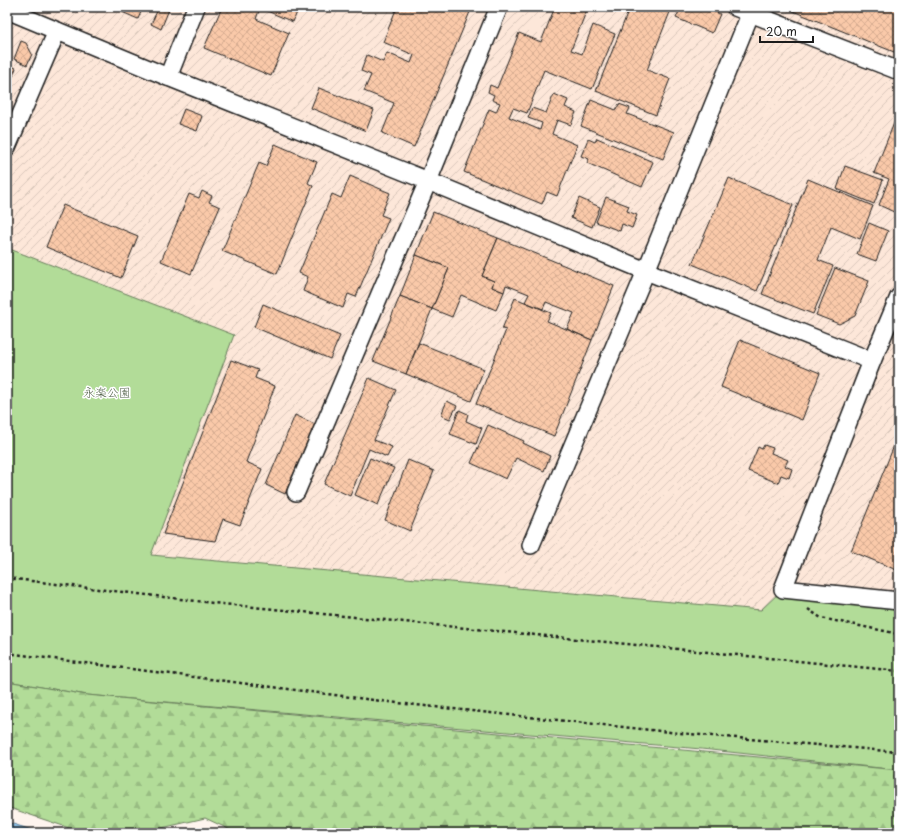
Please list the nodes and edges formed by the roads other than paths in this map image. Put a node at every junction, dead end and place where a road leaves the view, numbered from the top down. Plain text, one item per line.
1 (196, 7) edge
2 (499, 7) edge
3 (746, 9) edge
4 (7, 10) edge
5 (57, 31) junction
6 (899, 71) edge
7 (168, 77) junction
8 (7, 147) edge
9 (428, 182) junction
10 (646, 271) junction
11 (899, 297) edge
12 (872, 361) junction
13 (296, 492) dead end
14 (531, 545) dead end
15 (899, 601) edge

1 - 7 street
2 - 9 street
3 - 6 street
3 - 10 street
4 - 5 street
5 - 7 street
5 - 8 street
7 - 9 street
9 - 10 street
9 - 13 street
10 - 12 street
10 - 14 street
11 - 12 street
12 - 15 street

